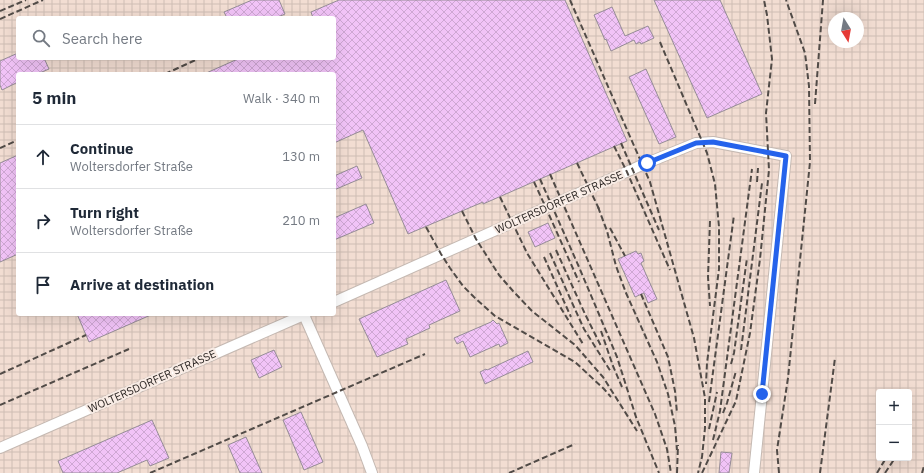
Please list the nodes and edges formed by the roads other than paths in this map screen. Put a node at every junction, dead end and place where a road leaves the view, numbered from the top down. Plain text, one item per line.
1 (336, 301) edge
2 (300, 316) edge
3 (306, 316) edge
4 (0, 448) edge
5 (372, 473) edge
6 (754, 473) edge

1 - 6 lane, WOLTERSDORFER STRASSE
2 - 4 lane, WOLTERSDORFER STRASSE
3 - 5 lane, WOLTERSDORFER STRASSE

